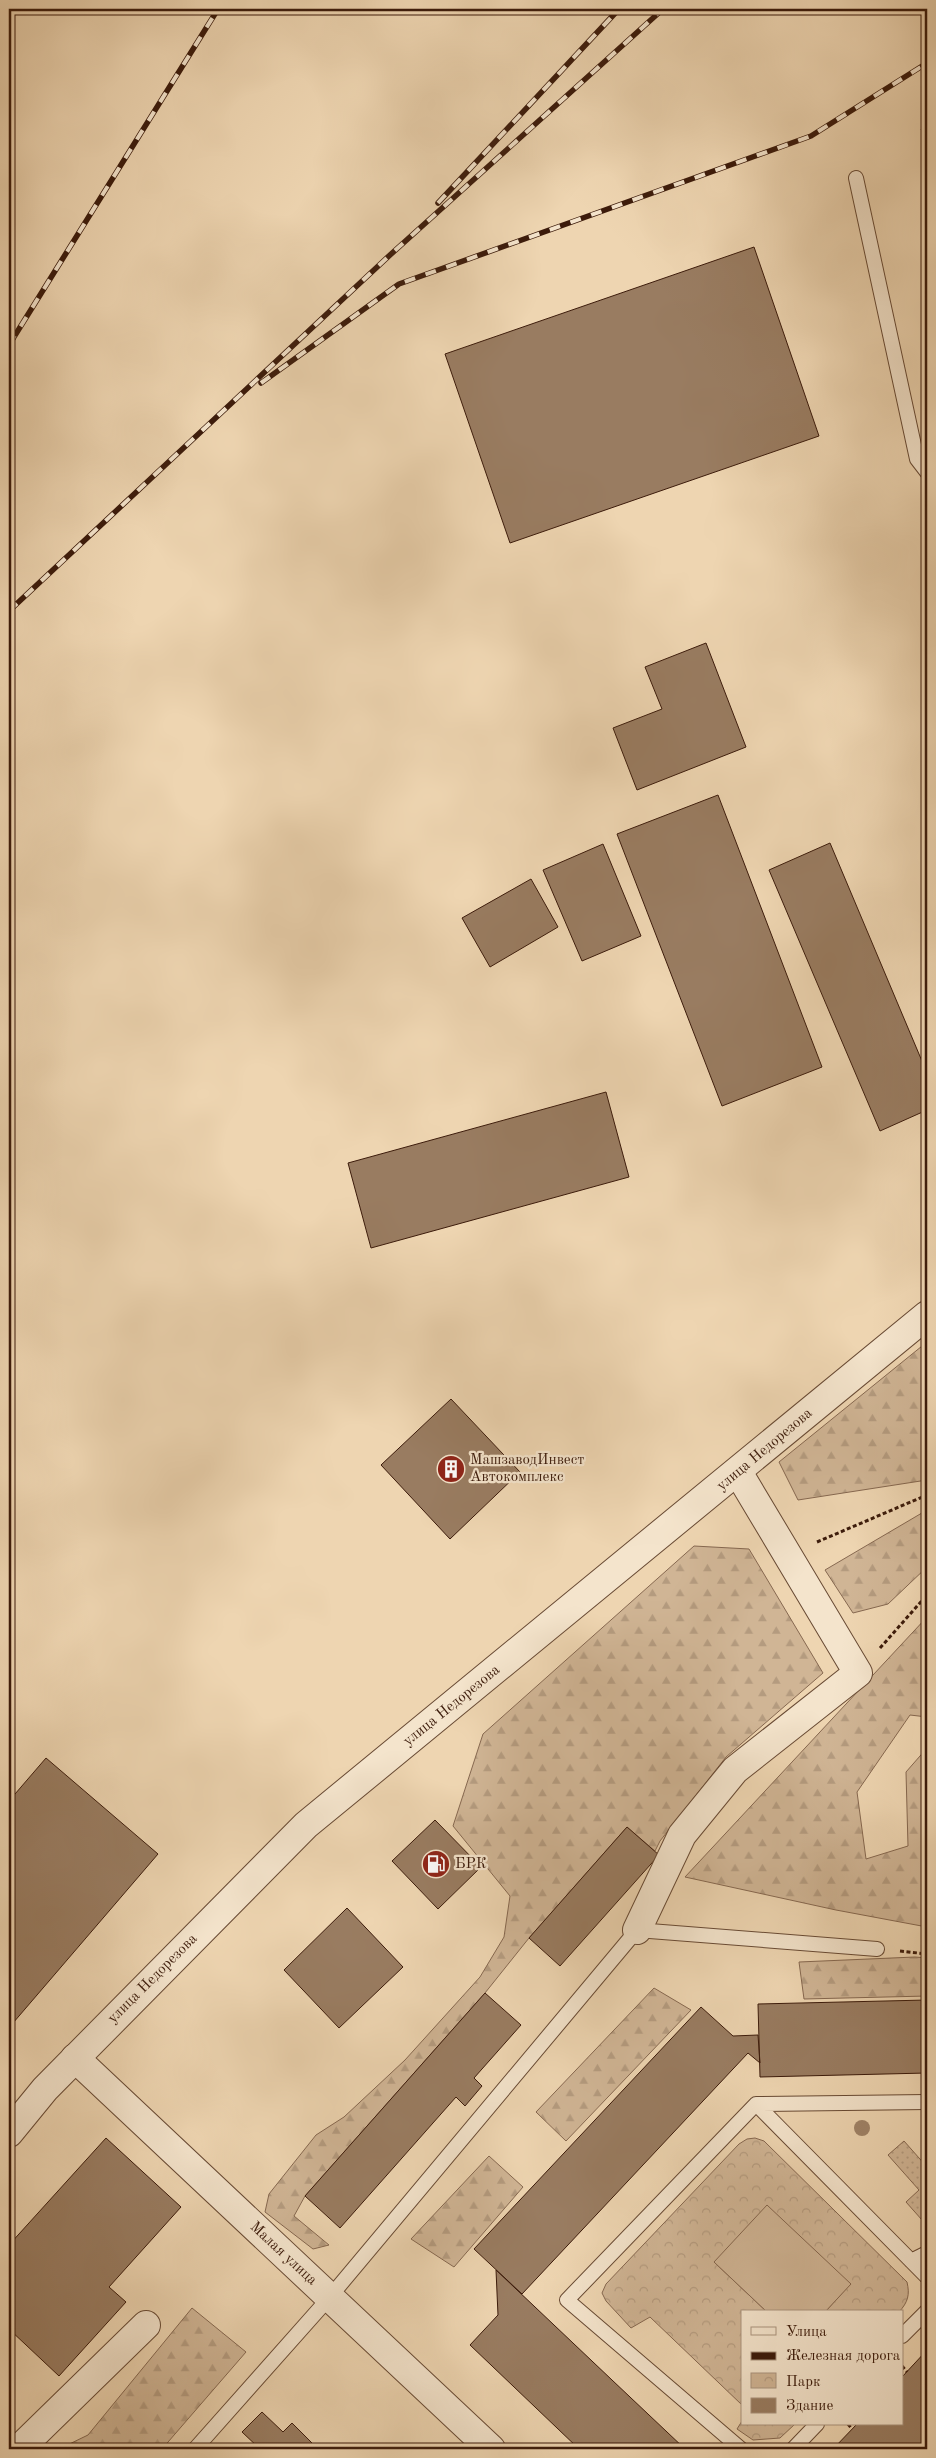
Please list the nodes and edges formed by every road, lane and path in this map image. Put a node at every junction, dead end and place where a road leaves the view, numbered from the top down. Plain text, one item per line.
1 (856, 178) dead end
2 (927, 472) edge
3 (927, 1315) edge
4 (738, 1472) junction
5 (927, 1495) edge
6 (787, 1554) junction
7 (927, 1595) edge
8 (858, 1673) junction
9 (637, 1930) junction
10 (877, 1949) dead end
11 (75, 2058) junction
12 (927, 2102) edge
13 (756, 2104) junction
14 (9, 2132) edge
15 (927, 2253) edge
16 (910, 2261) junction
17 (927, 2277) edge
18 (329, 2298) junction
19 (927, 2311) edge
20 (146, 2325) dead end
21 (904, 2334) edge
22 (904, 2368) edge
23 (907, 2372) dead end
24 (815, 2426) edge
25 (850, 2426) edge
26 (852, 2429) dead end
27 (19, 2449) edge
28 (195, 2449) edge
29 (491, 2449) edge
30 (741, 2449) edge
31 (793, 2449) edge

1 - 2 lane
3 - 4 street, улица Недорезова
4 - 6 street
4 - 11 street, улица Недорезова
5 - 6 path
6 - 8 street
7 - 8 path
8 - 9 street
9 - 10 lane
9 - 18 lane
11 - 14 street, улица Недорезова
11 - 18 street, Малая улица
12 - 13 lane
13 - 16 lane
13 - 30 lane
15 - 16 lane
16 - 17 lane
18 - 28 lane
18 - 29 street, Малая улица
19 - 21 lane
20 - 27 street
22 - 23 path
24 - 31 lane
25 - 26 path

